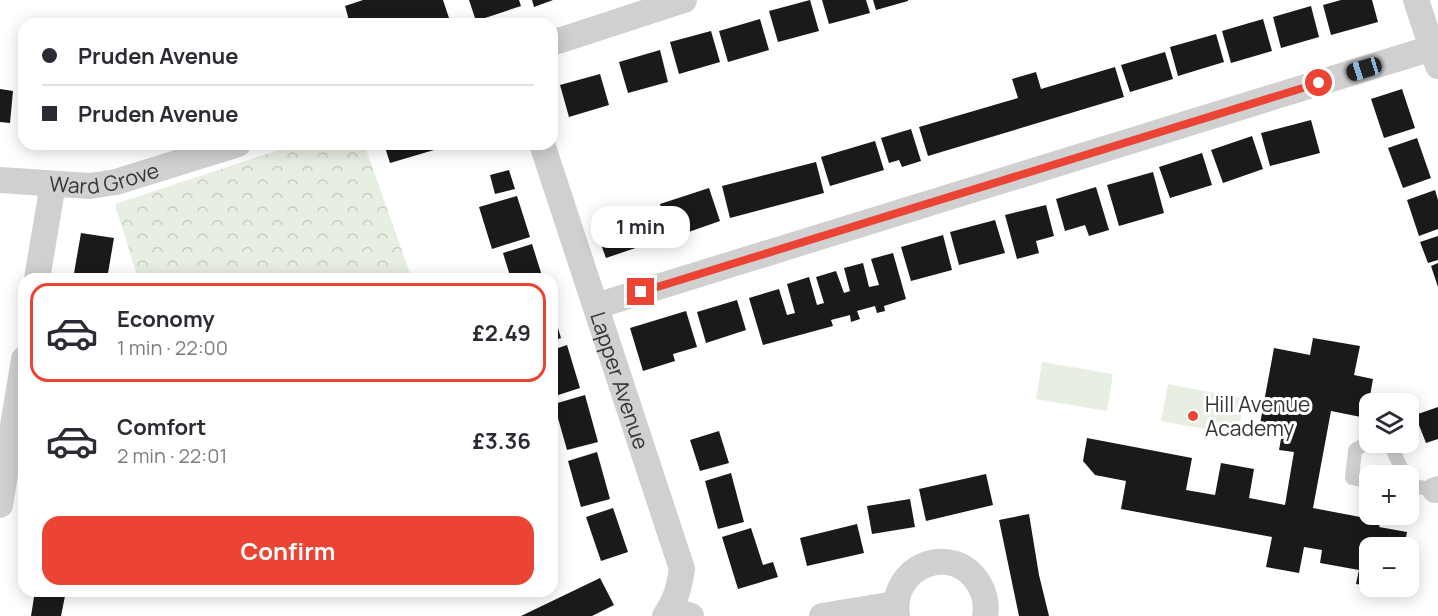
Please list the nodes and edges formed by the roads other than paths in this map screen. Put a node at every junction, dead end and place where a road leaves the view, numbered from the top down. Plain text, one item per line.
1 (684, 0) edge
2 (1416, 0) edge
3 (558, 41) edge
4 (1435, 57) edge
5 (219, 150) edge
6 (544, 150) edge
7 (0, 180) edge
8 (53, 184) junction
9 (38, 273) edge
10 (596, 306) junction
11 (18, 396) edge
12 (1359, 448) edge
13 (1359, 480) edge
14 (1419, 485) edge
15 (1436, 490) edge
16 (0, 505) edge
17 (896, 610) edge
18 (675, 614) edge
19 (822, 616) edge
20 (985, 616) edge

1 - 3 street
2 - 4 street
4 - 10 street
5 - 8 street, Ward Grove
6 - 10 street, Lapper Avenue
7 - 8 street, Ward Grove
8 - 9 street
10 - 18 street, Lapper Avenue
11 - 16 street
12 - 13 lane
14 - 15 lane
17 - 19 street
17 - 20 street

